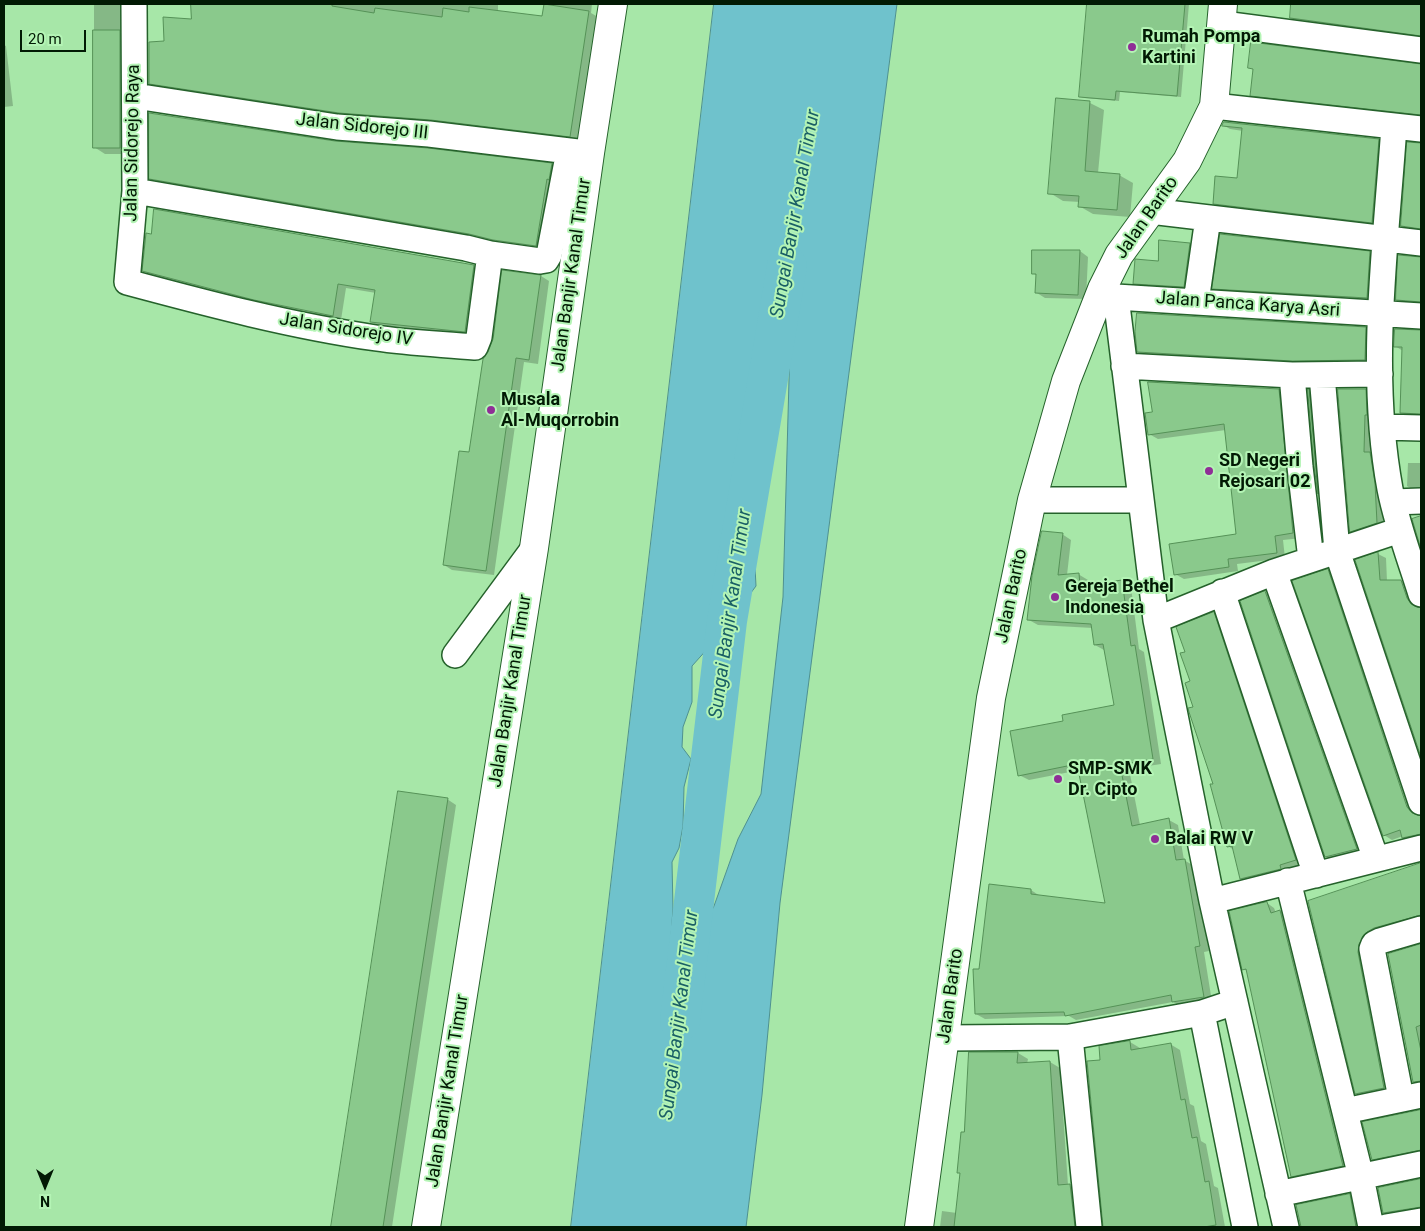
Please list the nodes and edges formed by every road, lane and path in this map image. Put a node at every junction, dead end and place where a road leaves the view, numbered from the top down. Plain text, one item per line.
1 (134, 4) edge
2 (613, 4) edge
3 (1223, 14) edge
4 (1421, 50) edge
5 (135, 96) junction
6 (1214, 106) junction
7 (1394, 126) junction
8 (1421, 129) edge
9 (579, 152) junction
10 (135, 191) junction
11 (1150, 211) junction
12 (1208, 218) junction
13 (1386, 240) junction
14 (1421, 243) edge
15 (490, 254) junction
16 (127, 282) joint
17 (1109, 293) junction
18 (1196, 302) junction
19 (1379, 313) junction
20 (1421, 316) edge
21 (1124, 366) junction
22 (1380, 374) junction
23 (1292, 375) junction
24 (1322, 375) junction
25 (1383, 427) junction
26 (1421, 428) edge
27 (1032, 500) junction
28 (1141, 500) junction
29 (1421, 501) edge
30 (1393, 502) junction
31 (1400, 530) junction
32 (534, 548) junction
33 (1336, 551) junction
34 (1311, 559) junction
35 (1274, 572) junction
36 (1222, 592) junction
37 (1421, 594) edge
38 (1156, 620) junction
39 (455, 655) dead end
40 (1421, 802) edge
41 (1421, 848) edge
42 (1376, 859) junction
43 (1316, 874) junction
44 (1288, 882) junction
45 (1212, 901) junction
46 (1421, 929) edge
47 (1235, 1002) junction
48 (1202, 1012) junction
49 (1070, 1037) junction
50 (946, 1038) junction
51 (1411, 1097) edge
52 (1345, 1111) junction
53 (1421, 1164) edge
54 (1361, 1177) junction
55 (1278, 1194) junction
56 (1421, 1221) edge
57 (1086, 1223) edge
58 (426, 1227) edge
59 (919, 1227) edge
60 (1245, 1227) edge
61 (1286, 1227) edge
62 (1371, 1227) edge
63 (1386, 1227) edge

1 - 5 street, Jalan Sidorejo Raya
2 - 9 street, Jalan Banjir Kanal Timur
3 - 4 street
3 - 6 street, Jalan Barito
5 - 9 street, Jalan Sidorejo III
5 - 10 street, Jalan Sidorejo Raya
6 - 7 street
6 - 11 street, Jalan Barito
7 - 8 street
7 - 13 street
9 - 15 street
9 - 32 street, Jalan Banjir Kanal Timur
10 - 15 street
10 - 16 street, Jalan Sidorejo Raya
11 - 12 street
11 - 17 street, Jalan Barito
12 - 13 street
12 - 18 street
13 - 14 street
13 - 19 street
15 - 16 street, Jalan Sidorejo IV
17 - 18 street, Jalan Panca Karya Asri
17 - 21 street
17 - 27 street, Jalan Barito
18 - 19 street, Jalan Panca Karya Asri
19 - 20 street, Jalan Panca Karya Asri
19 - 22 street
21 - 23 street
21 - 28 street
22 - 24 street
22 - 25 street
23 - 24 street
23 - 34 street
24 - 33 street
25 - 26 street
25 - 30 street
27 - 28 street
27 - 50 street, Jalan Barito
28 - 38 street
29 - 30 street
30 - 31 street
31 - 33 street
31 - 37 street
32 - 39 street
32 - 58 street, Jalan Banjir Kanal Timur
33 - 34 street
33 - 40 street
34 - 35 street
35 - 36 street
35 - 42 street
36 - 38 street
36 - 43 street
38 - 45 street
41 - 42 street
42 - 43 street
43 - 44 street
44 - 45 street
44 - 52 street
45 - 47 street
46 - 51 street
47 - 48 street
47 - 55 street
48 - 49 street
48 - 60 street
49 - 50 street
49 - 57 street
50 - 59 street, Jalan Barito
51 - 52 street
52 - 54 street
53 - 54 street
54 - 55 street
54 - 62 street
55 - 61 street
56 - 63 street

